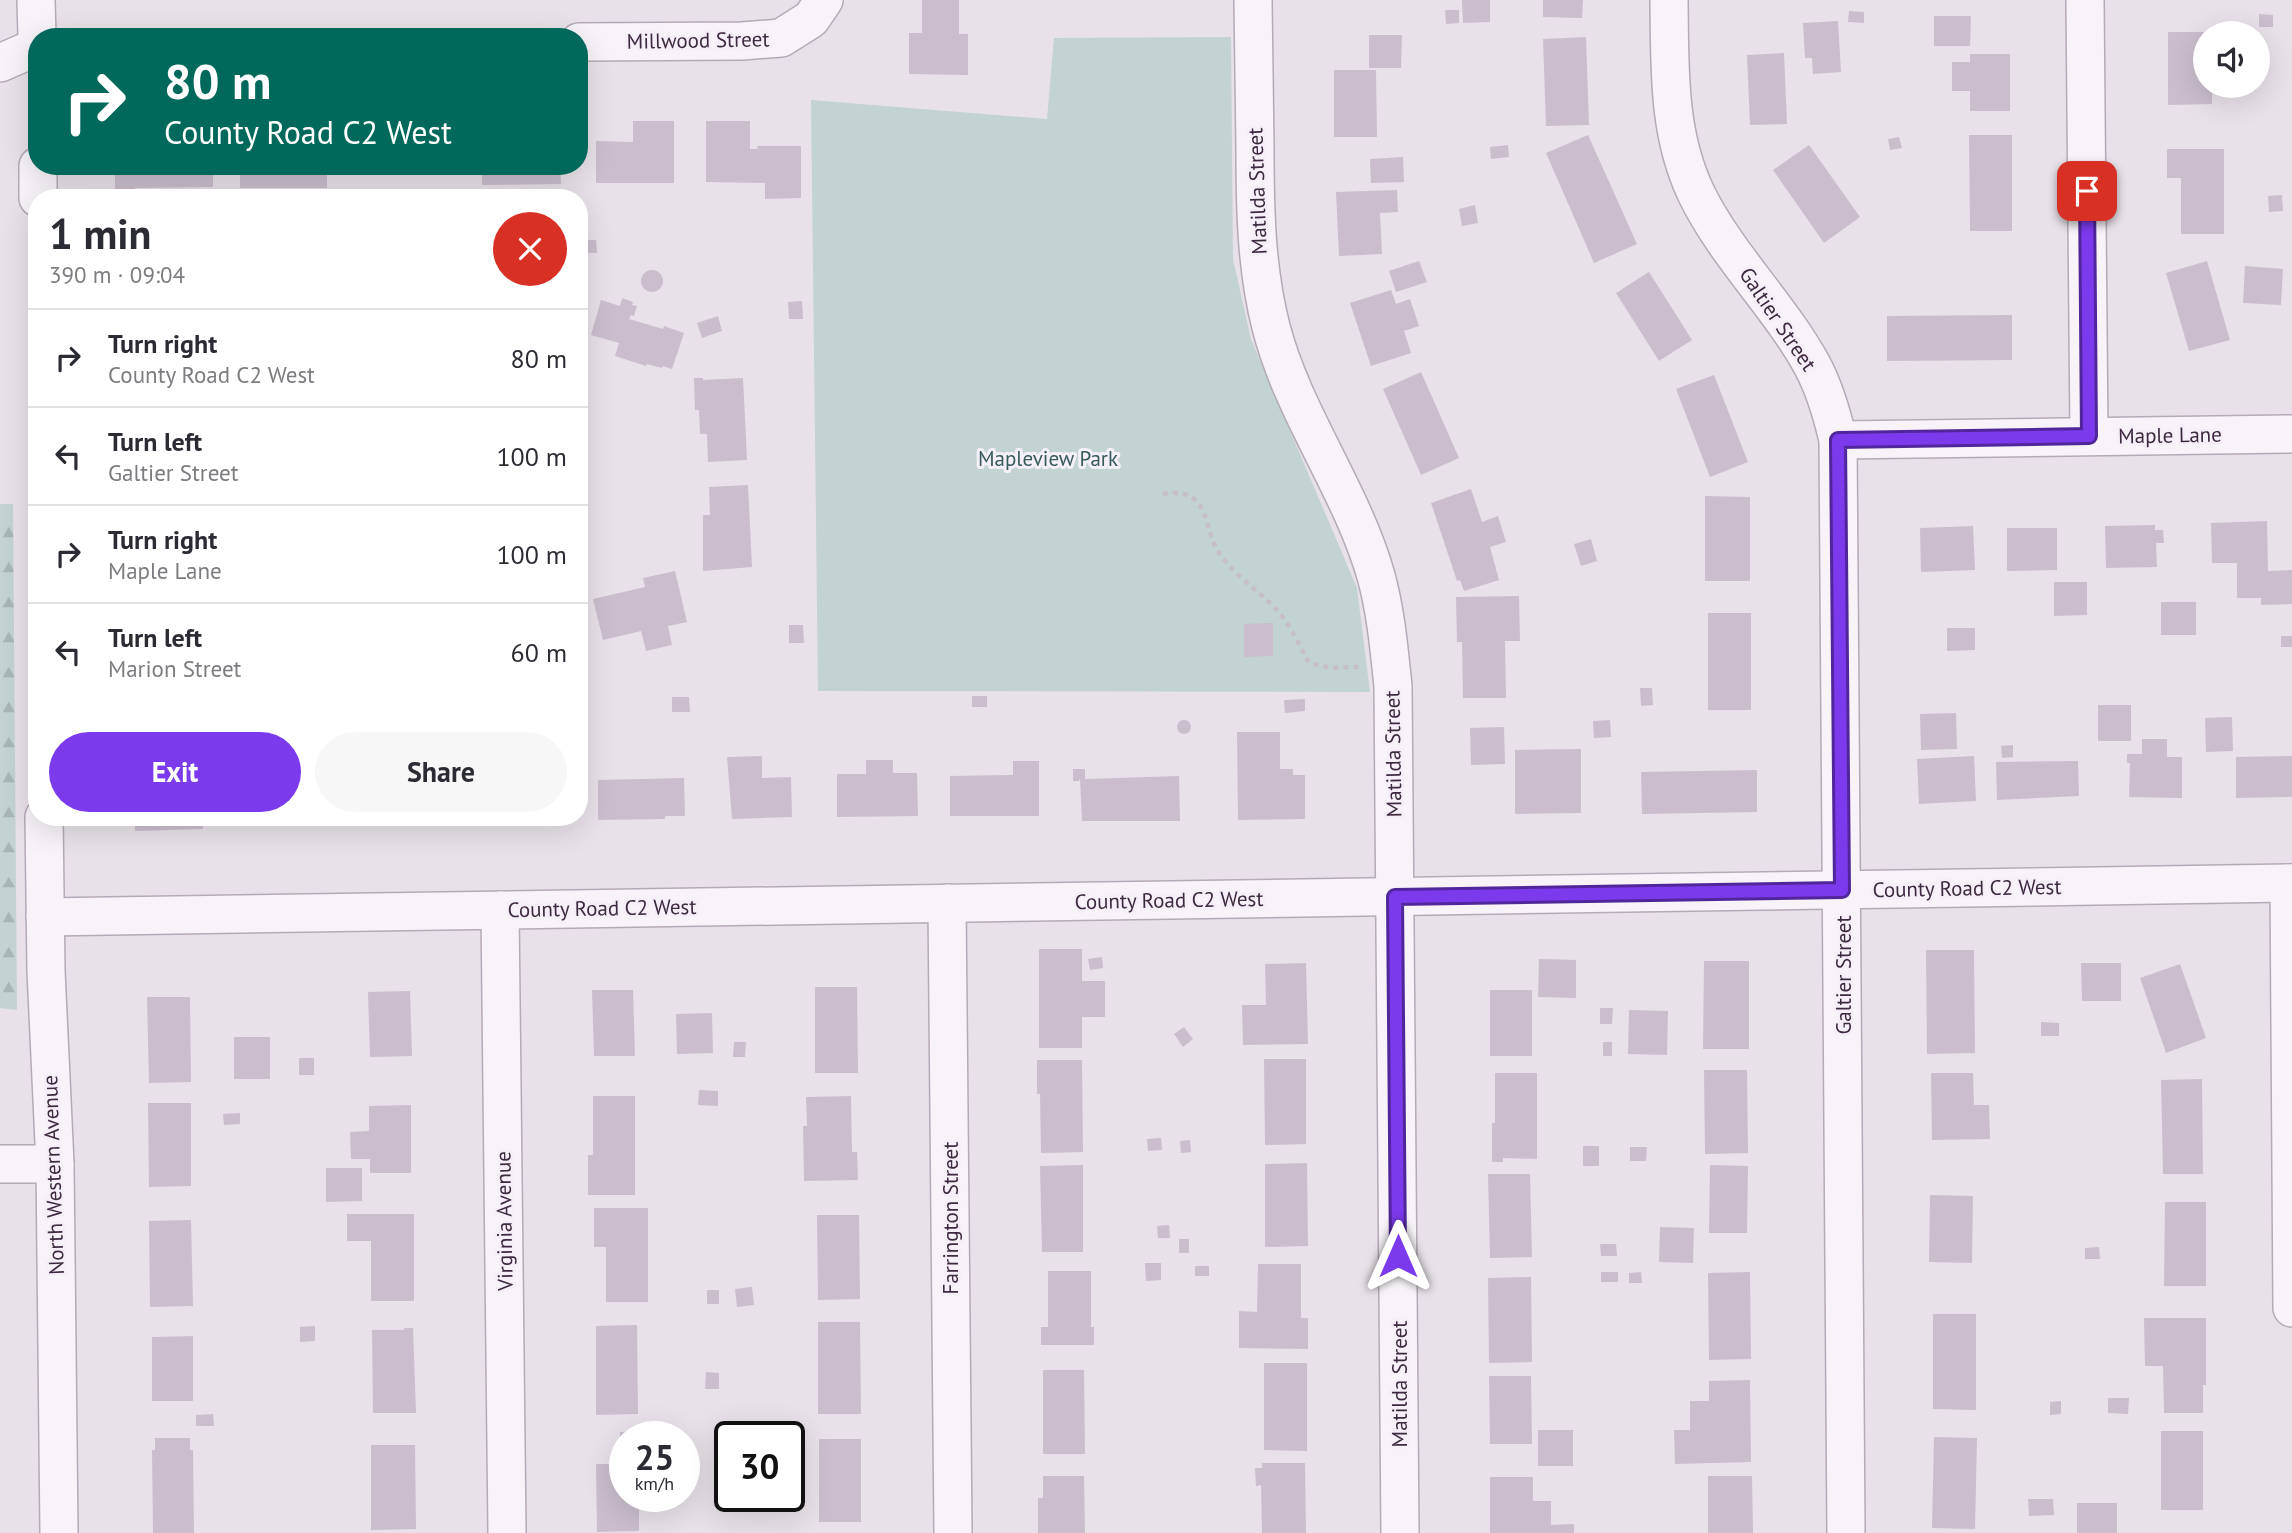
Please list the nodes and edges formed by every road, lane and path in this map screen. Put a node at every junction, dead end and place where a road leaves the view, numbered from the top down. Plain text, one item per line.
1 (36, 0) edge
2 (1253, 0) edge
3 (1669, 0) edge
4 (2085, 0) edge
5 (817, 10) edge
6 (37, 28) edge
7 (0, 32) edge
8 (588, 42) edge
9 (28, 43) edge
10 (28, 51) edge
11 (0, 63) edge
12 (2292, 434) edge
13 (2089, 436) junction
14 (1838, 440) junction
15 (1163, 494) dead end
16 (1391, 667) junction
17 (44, 826) edge
18 (2290, 883) edge
19 (1842, 890) junction
20 (1395, 897) junction
21 (947, 903) junction
22 (500, 910) junction
23 (46, 916) junction
24 (0, 1164) edge
25 (55, 1164) junction
26 (2292, 1308) edge
27 (59, 1533) edge
28 (507, 1533) edge
29 (953, 1533) edge
30 (1400, 1533) edge
31 (1846, 1533) edge

1 - 6 street
2 - 16 street, Matilda Street
3 - 14 street, Galtier Street
4 - 13 street
5 - 8 street, Millwood Street
7 - 9 street
10 - 11 street
12 - 13 street, Maple Lane
13 - 14 street, Maple Lane
14 - 19 street, Galtier Street
15 - 16 path
16 - 20 street, Matilda Street
17 - 23 street, North Western Avenue
18 - 19 street, County Road C2 West
18 - 26 street
19 - 20 street, County Road C2 West
19 - 31 street, Galtier Street
20 - 21 street, County Road C2 West
20 - 30 street, Matilda Street
21 - 22 street, County Road C2 West
21 - 29 street, Farrington Street
22 - 23 street, County Road C2 West
22 - 28 street, Virginia Avenue
23 - 25 street, North Western Avenue
24 - 25 street
25 - 27 street, North Western Avenue

